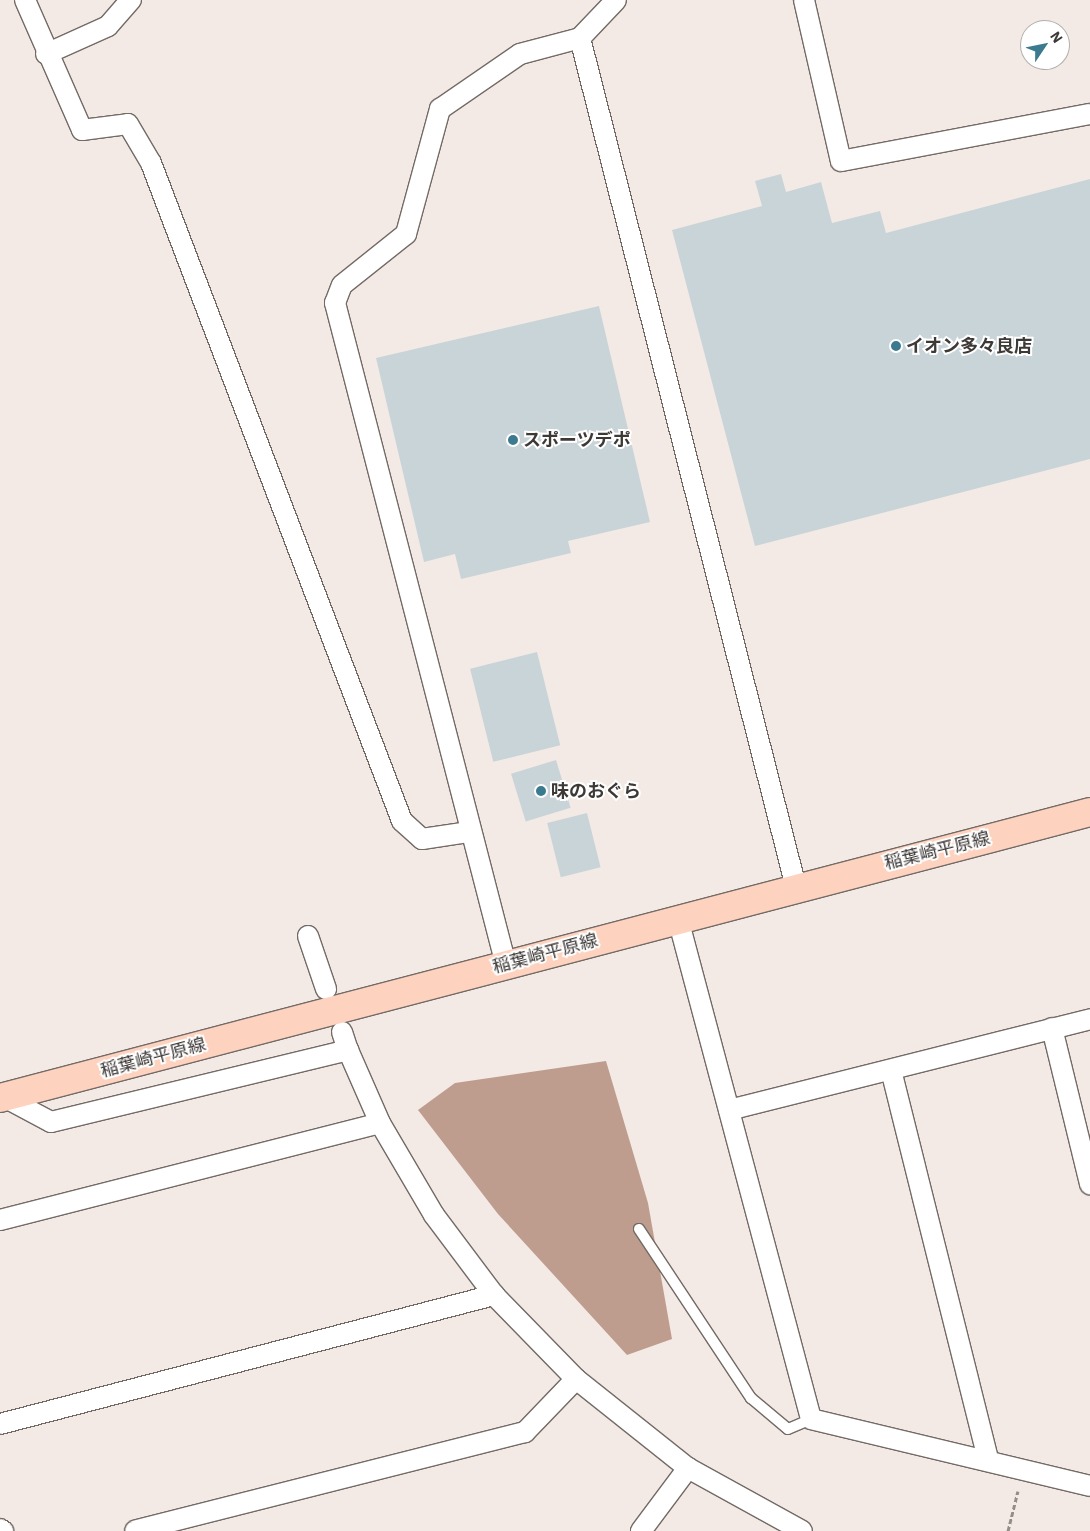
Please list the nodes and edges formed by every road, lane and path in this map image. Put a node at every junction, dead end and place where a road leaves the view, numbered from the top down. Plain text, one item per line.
1 (25, 0) edge
2 (131, 0) edge
3 (616, 0) edge
4 (804, 0) edge
5 (580, 38) junction
6 (46, 54) junction
7 (1090, 114) edge
8 (1090, 812) edge
9 (469, 832) junction
10 (796, 887) junction
11 (678, 919) junction
12 (308, 936) dead end
13 (506, 965) junction
14 (326, 989) dead end
15 (1090, 1019) edge
16 (1052, 1028) junction
17 (891, 1070) junction
18 (2, 1098) edge
19 (729, 1110) junction
20 (380, 1123) junction
21 (1090, 1184) edge
22 (0, 1220) edge
23 (640, 1229) dead end
24 (494, 1296) junction
25 (576, 1379) junction
26 (811, 1419) junction
27 (0, 1424) edge
28 (988, 1460) junction
29 (688, 1468) junction
30 (1024, 1471) junction
31 (1090, 1486) edge
32 (0, 1528) edge
33 (3, 1531) edge
34 (134, 1531) edge
35 (641, 1531) edge
36 (802, 1531) edge
37 (1008, 1531) edge

1 - 6 street
2 - 6 street
3 - 5 street
4 - 7 street
5 - 9 street
5 - 10 street
6 - 9 street
8 - 10 main road, 稲葉崎平原線
9 - 13 street
10 - 11 main road, 稲葉崎平原線
11 - 13 main road, 稲葉崎平原線
11 - 19 street
12 - 14 street
13 - 18 main road, 稲葉崎平原線
15 - 16 street
16 - 17 street
16 - 21 street
17 - 19 street
17 - 28 street
18 - 20 street
19 - 26 street
20 - 22 street
20 - 24 street
23 - 26 lane
24 - 25 street
24 - 27 street
25 - 29 street
25 - 34 street
26 - 28 street
28 - 30 street
29 - 35 street
29 - 36 street
30 - 31 street
30 - 37 path
32 - 33 street

